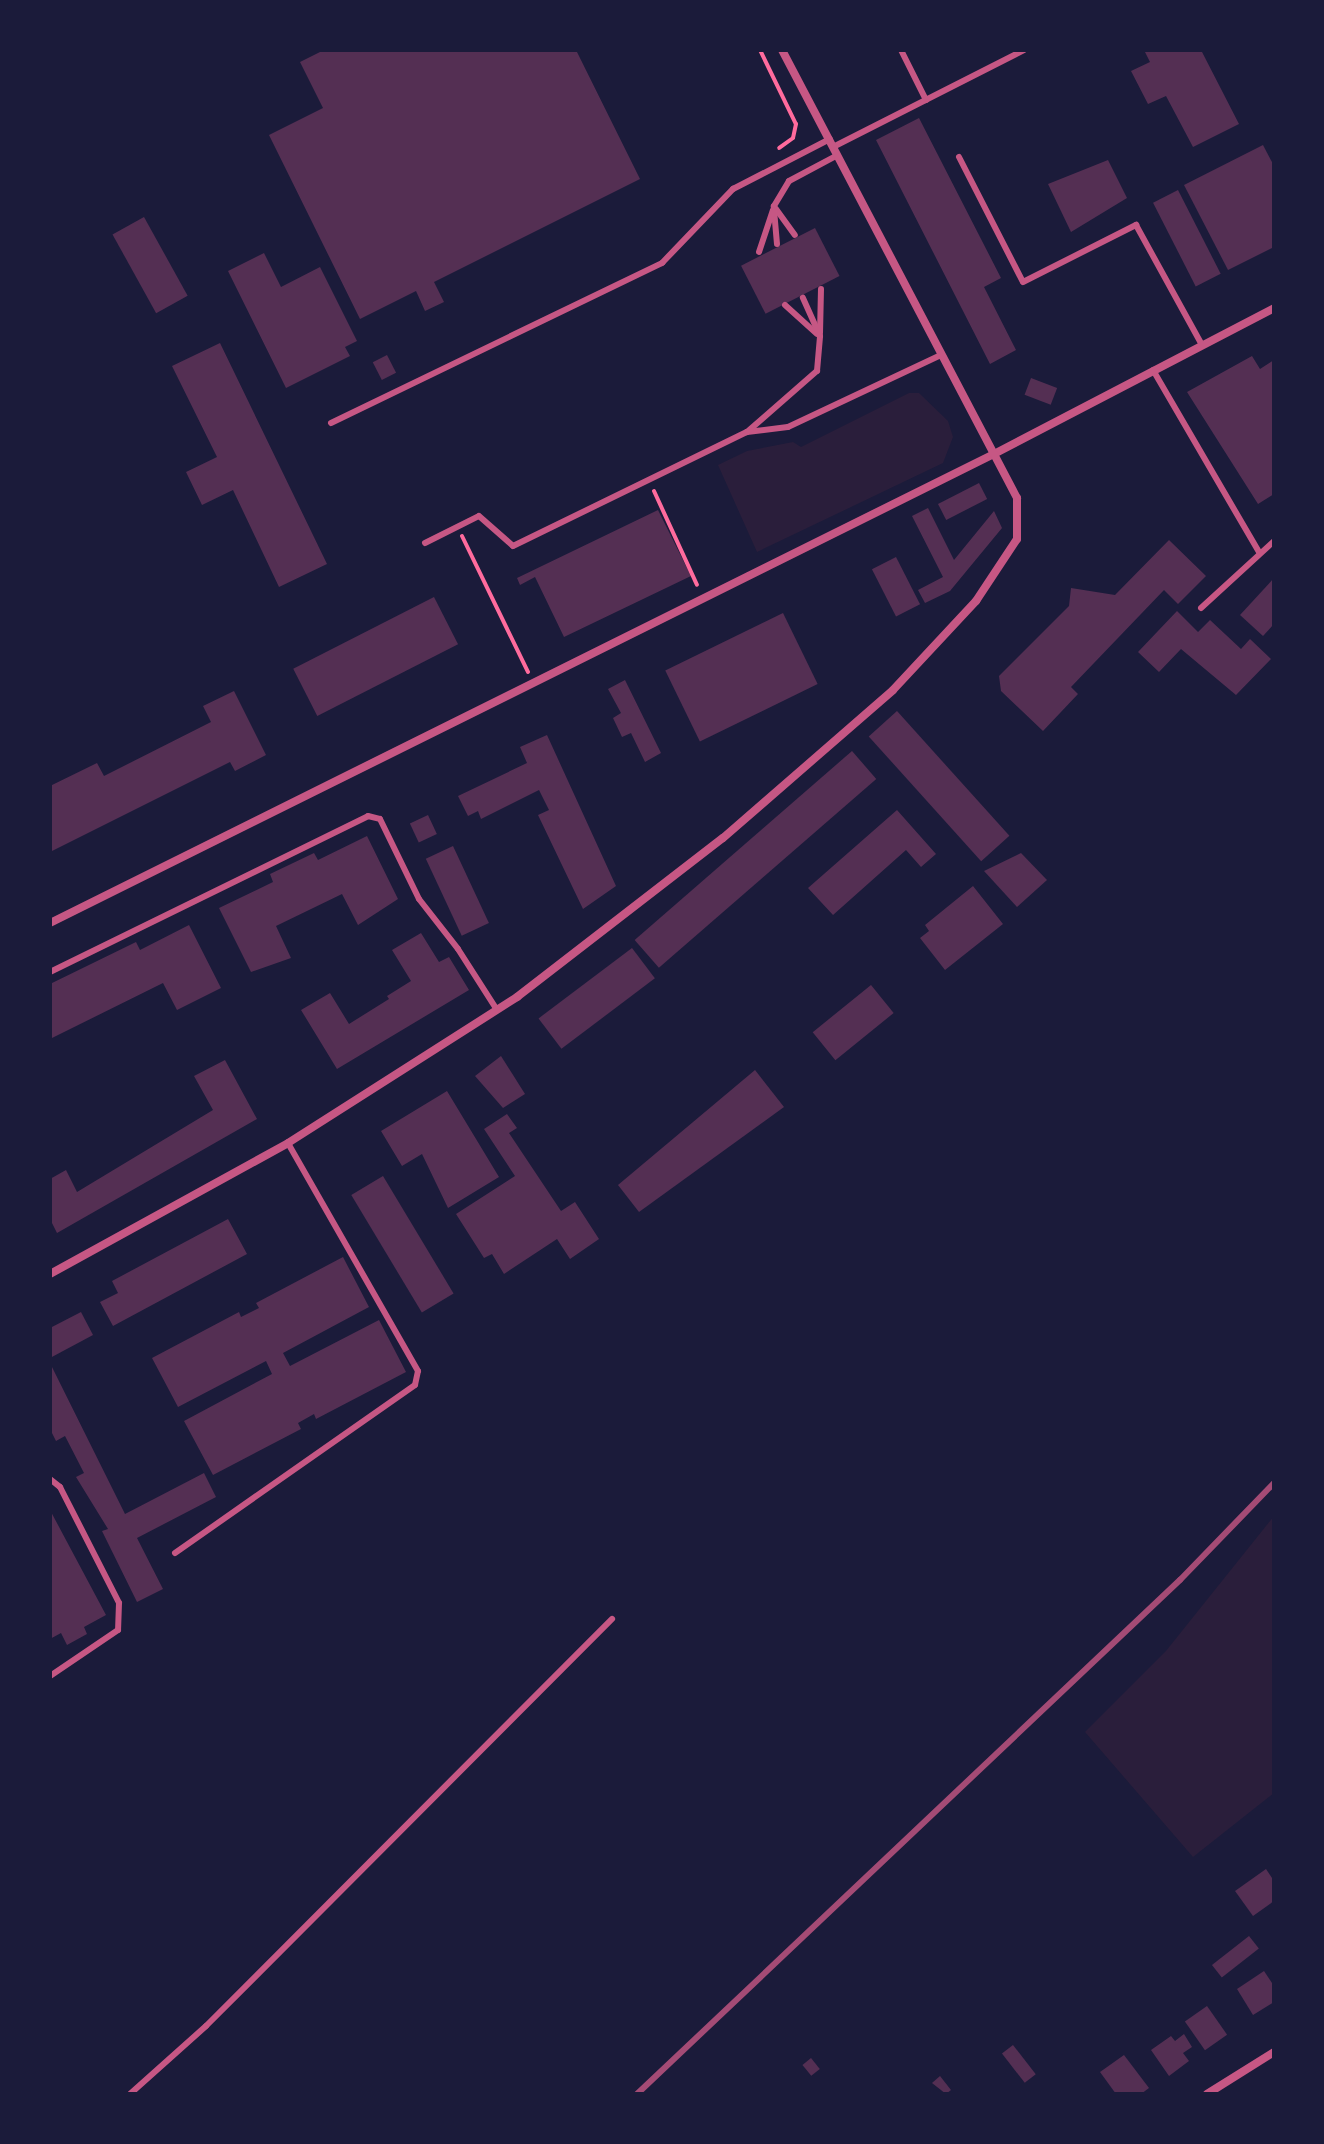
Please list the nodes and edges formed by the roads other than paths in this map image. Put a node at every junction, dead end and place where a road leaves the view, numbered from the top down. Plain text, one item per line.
1 (782, 50) edge
2 (901, 50) edge
3 (1024, 50) edge
4 (926, 100) junction
5 (834, 147) junction
6 (959, 157) dead end
7 (774, 206) junction
8 (795, 235) dead end
9 (777, 244) dead end
10 (759, 252) dead end
11 (821, 289) dead end
12 (803, 298) dead end
13 (785, 305) dead end
14 (1274, 308) edge
15 (820, 336) junction
16 (1202, 345) junction
17 (941, 355) junction
18 (1153, 370) junction
19 (331, 423) dead end
20 (747, 432) junction
21 (994, 454) junction
22 (1274, 541) edge
23 (425, 543) dead end
24 (1259, 552) junction
25 (1201, 608) dead end
26 (50, 923) edge
27 (50, 972) edge
28 (497, 1010) junction
29 (288, 1143) junction
30 (50, 1274) edge
31 (50, 1479) edge
32 (60, 1487) junction
33 (50, 1493) edge
34 (175, 1553) dead end
35 (612, 1619) dead end
36 (50, 1676) edge
37 (1274, 2052) edge
38 (130, 2094) edge
39 (1207, 2094) edge

1 - 5 street
2 - 4 lane
3 - 4 lane
4 - 5 lane
5 - 7 lane
5 - 17 street
5 - 19 lane
6 - 16 lane
7 - 8 lane
7 - 9 lane
7 - 10 lane
11 - 15 lane
12 - 15 lane
13 - 15 lane
14 - 16 street
15 - 20 lane
16 - 18 street
17 - 20 lane
17 - 21 street
18 - 21 street
18 - 24 lane
20 - 23 lane
21 - 26 street
21 - 28 street
22 - 24 lane
24 - 25 lane
27 - 28 lane
28 - 29 street
29 - 30 street
29 - 34 lane
31 - 32 lane
32 - 33 lane
32 - 36 lane
35 - 38 lane
37 - 39 street

